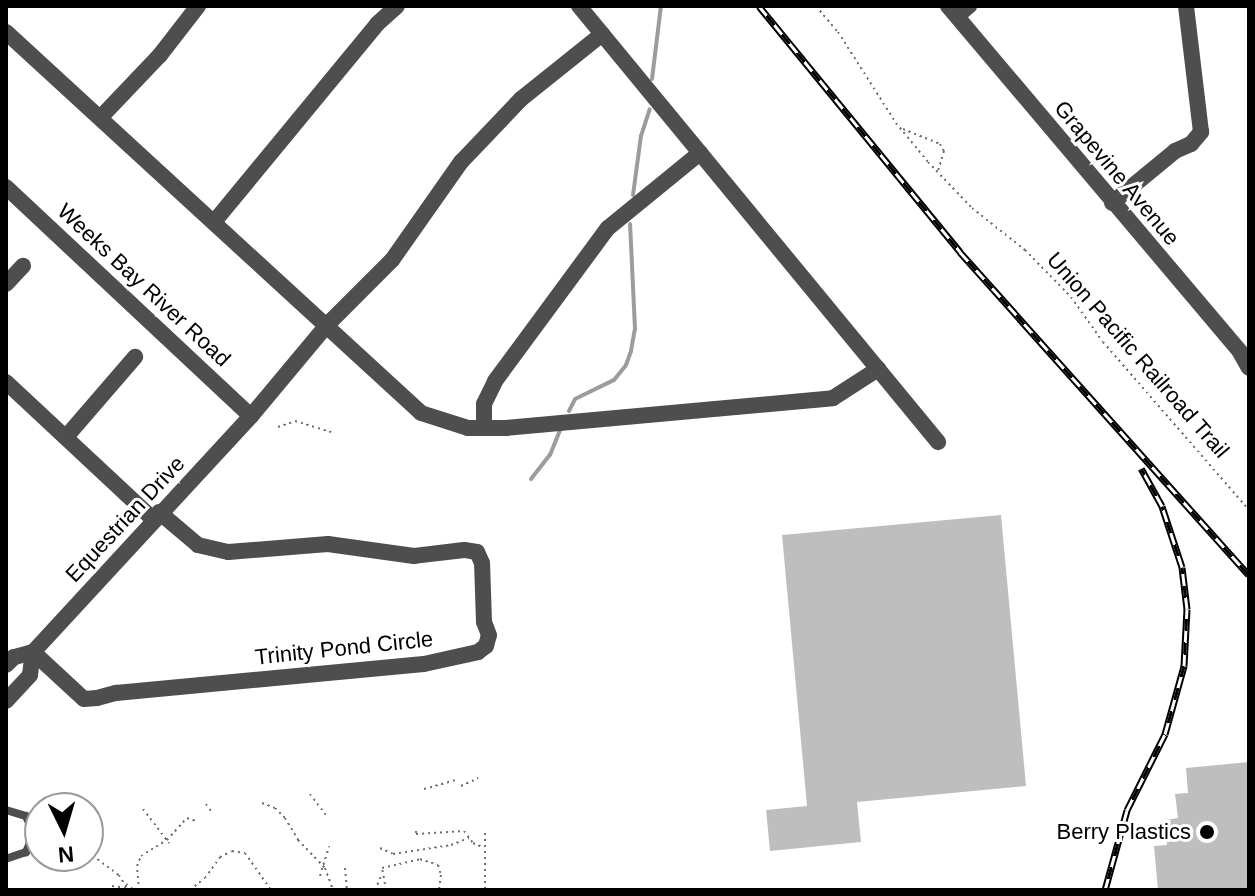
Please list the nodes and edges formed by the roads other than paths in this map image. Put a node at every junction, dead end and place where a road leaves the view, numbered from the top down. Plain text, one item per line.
1 (198, 6) edge
2 (397, 6) edge
3 (579, 6) edge
4 (1186, 6) edge
5 (958, 9) edge
6 (6, 32) edge
7 (602, 34) junction
8 (100, 118) junction
9 (700, 153) junction
10 (6, 187) edge
11 (1112, 203) junction
12 (214, 222) junction
13 (23, 266) dead end
14 (6, 284) edge
15 (327, 325) junction
16 (135, 357) dead end
17 (1249, 368) edge
18 (878, 369) junction
19 (6, 382) edge
20 (251, 416) junction
21 (484, 428) junction
22 (66, 437) junction
23 (938, 442) dead end
24 (156, 515) junction
25 (33, 652) junction
26 (6, 665) edge
27 (6, 701) edge
28 (6, 810) edge
29 (6, 859) edge

1 - 8 street
2 - 12 street
3 - 7 street
4 - 11 street
5 - 11 street, Grapevine Avenue
6 - 8 street
7 - 9 street
7 - 15 street, Equestrian Drive
8 - 12 street
9 - 18 street
9 - 21 street
10 - 20 street, Weeks Bay River Road
11 - 17 street, Grapevine Avenue
12 - 15 street
13 - 14 street
15 - 20 street, Equestrian Drive
15 - 21 street
16 - 22 street
18 - 21 street
18 - 23 street
19 - 22 street
20 - 24 street, Equestrian Drive
22 - 24 street
24 - 25 street, Equestrian Drive
24 - 25 street, Trinity Pond Circle
25 - 26 street, Equestrian Drive
25 - 27 street, Equestrian Drive
28 - 29 lane

